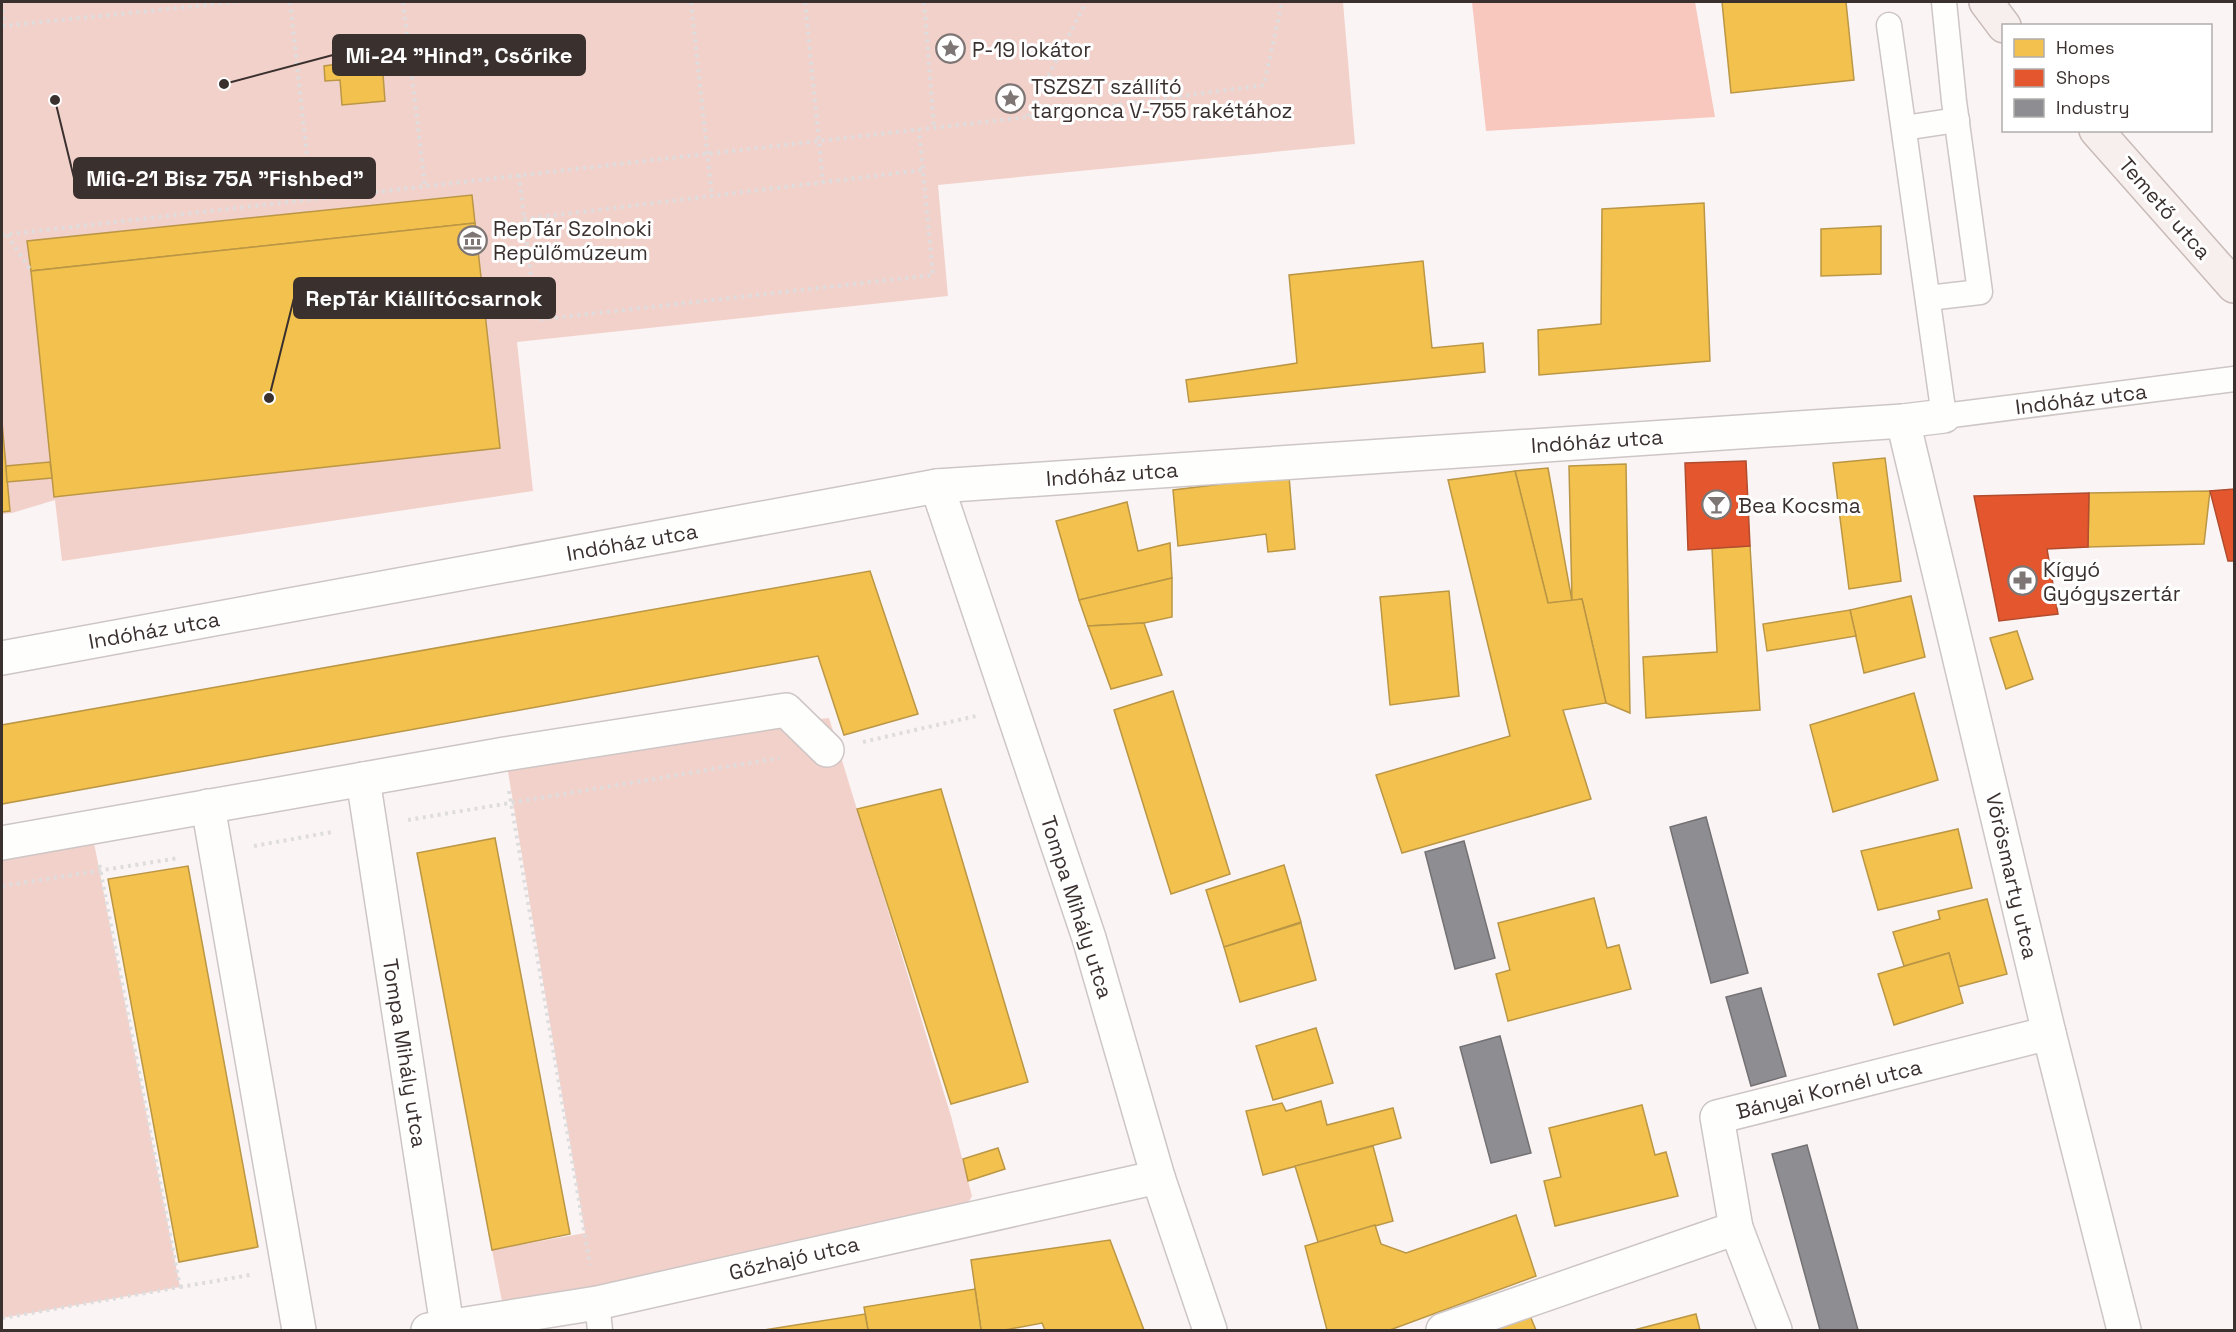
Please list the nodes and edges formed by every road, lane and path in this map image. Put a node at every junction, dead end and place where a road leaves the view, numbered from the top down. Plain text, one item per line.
1 (2, 2) edge
2 (236, 2) edge
3 (290, 2) edge
4 (402, 2) edge
5 (691, 2) edge
6 (805, 2) edge
7 (924, 2) edge
8 (1086, 2) edge
9 (1282, 2) edge
10 (1944, 2) edge
11 (1986, 2) edge
12 (2002, 24) edge
13 (1889, 25) dead end
14 (3, 26) edge
15 (1027, 117) junction
16 (1957, 120) junction
17 (934, 127) junction
18 (1904, 128) junction
19 (919, 129) junction
20 (2098, 132) edge
21 (819, 140) junction
22 (707, 153) junction
23 (922, 170) junction
24 (519, 176) junction
25 (822, 182) junction
26 (425, 186) junction
27 (712, 196) junction
28 (312, 200) junction
29 (524, 219) junction
30 (4, 235) edge
31 (31, 271) dead end
32 (2235, 286) edge
33 (1928, 298) junction
34 (2235, 379) edge
35 (1944, 416) junction
36 (1903, 421) junction
37 (937, 486) junction
38 (2, 658) edge
39 (1012, 708) junction
40 (827, 750) junction
41 (505, 754) junction
42 (363, 779) junction
43 (511, 803) junction
44 (208, 806) junction
45 (370, 826) junction
46 (91, 827) junction
47 (2, 843) edge
48 (216, 852) junction
49 (101, 872) junction
50 (2, 886) edge
51 (2049, 1033) junction
52 (1158, 1177) junction
53 (1736, 1228) junction
54 (244, 1277) dead end
55 (180, 1287) junction
56 (599, 1317) edge
57 (2, 1318) edge
58 (438, 1328) edge
59 (299, 1330) edge
60 (1210, 1330) edge
61 (1443, 1330) edge
62 (1775, 1330) edge
63 (2124, 1330) edge

1 - 14 path
2 - 14 path
3 - 28 path
4 - 26 path
5 - 22 path
6 - 21 path
7 - 17 path
8 - 15 path
9 - 15 path
10 - 16 lane
11 - 12 main road
13 - 18 lane
15 - 17 path
16 - 18 lane
16 - 33 lane
17 - 19 path
18 - 33 lane
19 - 21 path
19 - 23 path
20 - 32 main road, Temető utca
21 - 22 path
21 - 25 path
22 - 24 path
22 - 27 path
23 - 25 path
23 - 29 path
24 - 26 path
24 - 29 path
25 - 27 path
26 - 28 path
27 - 29 path
28 - 30 path
30 - 31 path
33 - 35 lane
34 - 35 lane, Indóház utca
35 - 36 street, Indóház utca
36 - 37 street, Indóház utca
36 - 51 street, Vörösmarty utca
37 - 38 street, Indóház utca
37 - 39 street, Tompa Mihály utca
39 - 40 path
39 - 52 street, Tompa Mihály utca
40 - 41 street
40 - 43 path
41 - 42 street
41 - 43 path
42 - 44 street
42 - 45 street, Tompa Mihály utca
43 - 45 path
43 - 56 path
44 - 46 street
44 - 48 street
45 - 48 path
45 - 58 street, Tompa Mihály utca
46 - 47 street
46 - 49 path
48 - 49 path
48 - 59 street
49 - 50 path
49 - 55 path
51 - 53 street, Bányai Kornél utca
51 - 63 street, Vörösmarty utca
52 - 56 street, Gőzhajó utca
52 - 60 street, Tompa Mihály utca
53 - 61 street
53 - 62 street, Bányai Kornél utca
54 - 55 path
55 - 57 path
56 - 58 street, Gőzhajó utca

